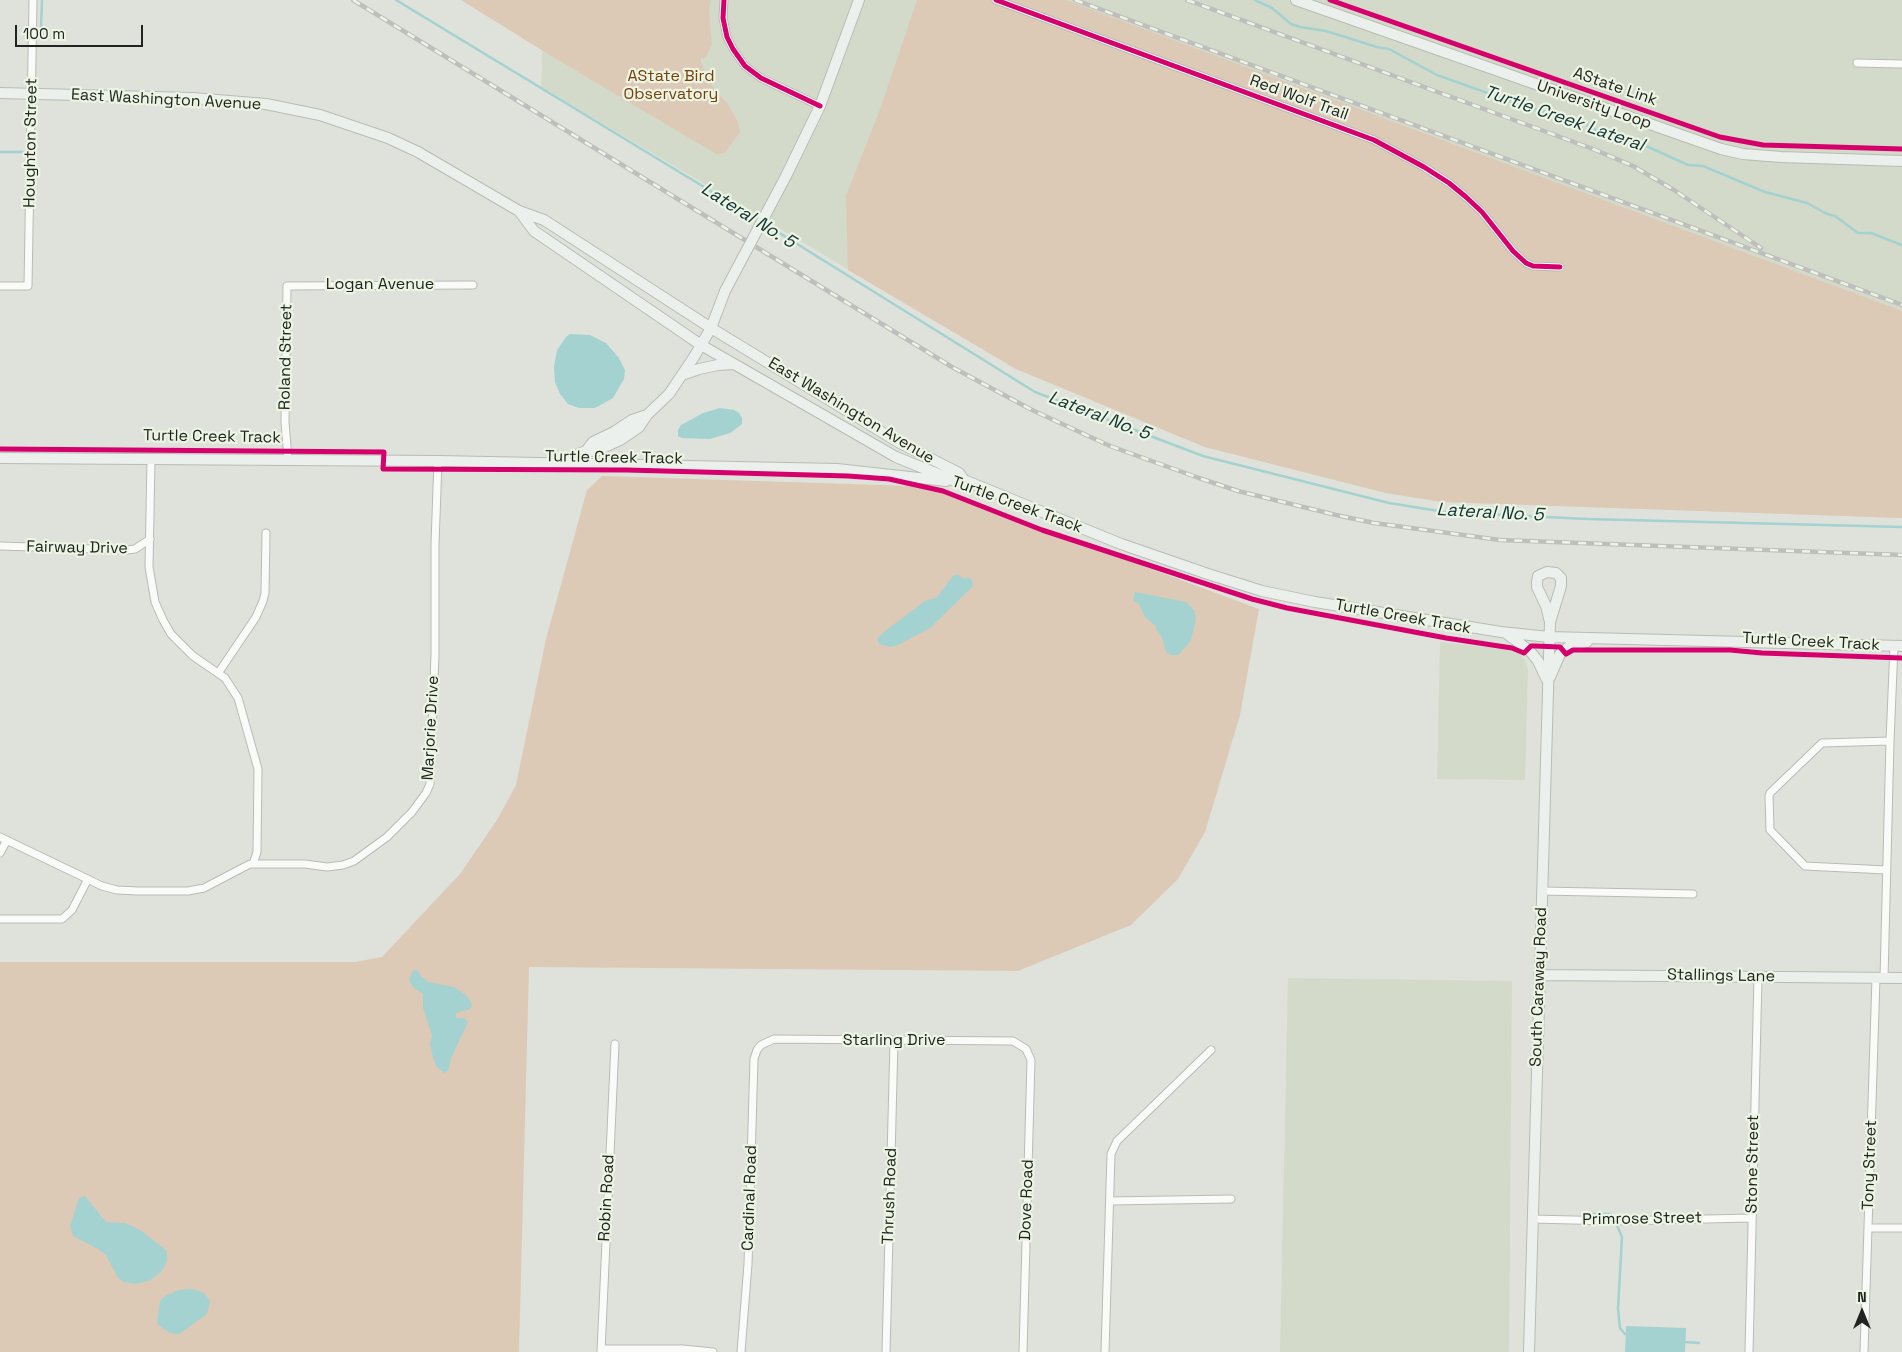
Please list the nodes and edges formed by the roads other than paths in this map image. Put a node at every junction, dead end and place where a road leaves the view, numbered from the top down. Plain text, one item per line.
1 (33, 0) edge
2 (724, 0) edge
3 (858, 0) edge
4 (996, 0) edge
5 (1296, 0) edge
6 (1857, 63) dead end
7 (1902, 64) edge
8 (0, 93) edge
9 (32, 94) junction
10 (820, 106) junction
11 (1902, 160) edge
12 (519, 211) junction
13 (1560, 267) dead end
14 (473, 285) dead end
15 (0, 286) edge
16 (287, 286) joint
17 (711, 328) junction
18 (701, 345) junction
19 (736, 364) junction
20 (682, 375) junction
21 (0, 458) edge
22 (151, 459) junction
23 (288, 459) junction
24 (438, 461) junction
25 (554, 464) junction
26 (959, 481) junction
27 (266, 533) dead end
28 (150, 540) junction
29 (0, 546) edge
30 (1550, 622) dead end
31 (1501, 632) junction
32 (1549, 637) junction
33 (1602, 638) junction
34 (1898, 646) edge
35 (219, 672) junction
36 (1548, 682) junction
37 (1890, 741) junction
38 (3, 838) edge
39 (0, 853) edge
40 (253, 864) junction
41 (1886, 870) junction
42 (88, 879) junction
43 (1542, 891) junction
44 (1693, 894) dead end
45 (0, 919) edge
46 (1539, 975) junction
47 (1758, 977) junction
48 (1880, 978) junction
49 (1902, 978) edge
50 (894, 1041) junction
51 (615, 1044) dead end
52 (761, 1045) joint
53 (1026, 1049) joint
54 (1211, 1050) dead end
55 (1231, 1199) dead end
56 (1110, 1201) junction
57 (1752, 1218) junction
58 (1532, 1219) junction
59 (1868, 1228) junction
60 (1902, 1228) edge
61 (601, 1351) edge
62 (713, 1352) edge
63 (741, 1352) edge
64 (886, 1352) edge
65 (1023, 1352) edge
66 (1105, 1352) edge
67 (1529, 1352) edge
68 (1748, 1352) edge
69 (1864, 1352) edge

1 - 9 street, Houghton Street
2 - 10 street
3 - 10 street
4 - 13 street, Red Wolf Trail
5 - 11 street, University Loop
6 - 7 street
8 - 9 street, East Washington Avenue
9 - 12 street, East Washington Avenue
9 - 15 street, Houghton Street
10 - 17 street, bridge
12 - 17 street, East Washington Avenue
12 - 18 street, East Washington Avenue
14 - 16 street, Logan Avenue
16 - 23 street, Roland Street
17 - 18 street
17 - 26 street, East Washington Avenue
18 - 19 street, East Washington Avenue
18 - 20 street
19 - 20 street
19 - 26 street, East Washington Avenue
20 - 25 street
21 - 22 street
22 - 23 street
22 - 28 street
23 - 24 street
24 - 25 street
24 - 40 street, Marjorie Drive
25 - 26 street
26 - 31 street
27 - 35 street
28 - 29 street, Fairway Drive
28 - 35 street
30 - 32 street, South Caraway Road
31 - 32 street
31 - 36 street
32 - 33 street
32 - 36 street, South Caraway Road
33 - 34 street
33 - 36 street
34 - 37 street, Tony Street
35 - 40 street
36 - 43 street, South Caraway Road
37 - 41 street, Tony Street
37 - 41 street
38 - 39 street
38 - 42 street
40 - 42 street
41 - 48 street, Tony Street
42 - 45 street
43 - 44 street
43 - 46 street, South Caraway Road
46 - 47 street, Stallings Lane
46 - 58 street, South Caraway Road
47 - 48 street, Stallings Lane
47 - 57 street, Stone Street
48 - 49 street, Stallings Lane
48 - 59 street, Tony Street
50 - 52 street, Starling Drive
50 - 53 street, Starling Drive
50 - 64 street, Thrush Road
51 - 61 street, Robin Road
52 - 63 street, Cardinal Road
53 - 65 street, Dove Road
54 - 56 street
55 - 56 street
56 - 66 street
57 - 58 street, Primrose Street
57 - 68 street, Stone Street
58 - 67 street, South Caraway Road
59 - 60 street
59 - 69 street, Tony Street
61 - 62 street

